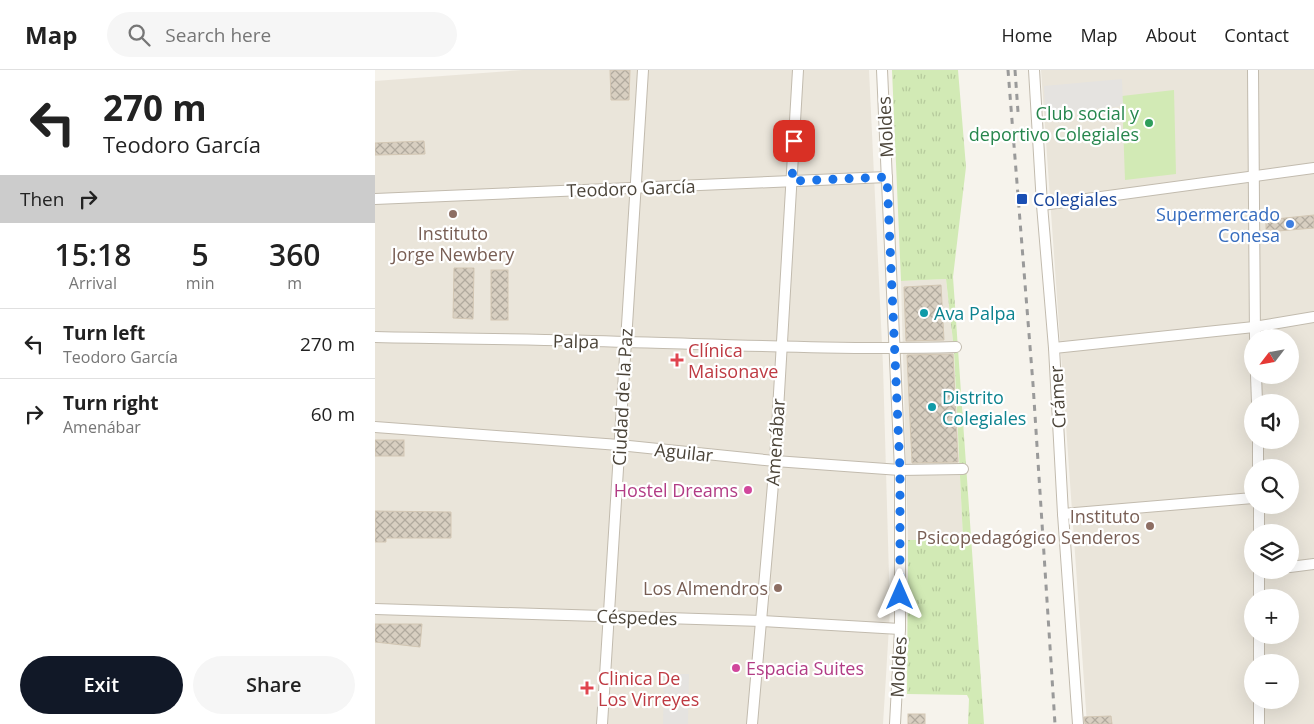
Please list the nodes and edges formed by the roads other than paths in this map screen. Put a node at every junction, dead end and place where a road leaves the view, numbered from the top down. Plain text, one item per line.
1 (643, 70) edge
2 (798, 70) edge
3 (882, 70) edge
4 (1034, 70) edge
5 (1253, 70) edge
6 (1314, 168) edge
7 (887, 177) junction
8 (1252, 177) junction
9 (792, 181) junction
10 (635, 188) junction
11 (375, 199) edge
12 (1042, 205) junction
13 (1314, 318) edge
14 (1254, 327) junction
15 (375, 337) edge
16 (625, 342) junction
17 (782, 347) junction
18 (956, 347) dead end
19 (1054, 348) junction
20 (896, 349) junction
21 (375, 427) edge
22 (619, 445) junction
23 (775, 461) junction
24 (963, 469) dead end
25 (900, 470) junction
26 (1244, 499) edge
27 (1063, 514) junction
28 (1314, 564) edge
29 (1299, 565) edge
30 (375, 609) edge
31 (609, 617) junction
32 (762, 621) junction
33 (900, 629) junction
34 (1259, 709) edge
35 (602, 724) edge
36 (752, 724) edge
37 (895, 724) edge
38 (1078, 724) edge
39 (1259, 724) edge

1 - 10 street, Ciudad de la Paz
2 - 9 street, Amenábar
3 - 7 street, Moldes
4 - 12 street, Crámer
5 - 8 street
6 - 8 street
7 - 9 street, Teodoro García
7 - 20 street, Moldes
8 - 12 street
8 - 14 street
9 - 10 street, Teodoro García
9 - 17 street, Amenábar
10 - 11 street, Teodoro García
10 - 16 street, Ciudad de la Paz
12 - 19 street, Crámer
13 - 14 street
14 - 19 street
15 - 16 street, Palpa
16 - 17 street, Palpa
16 - 22 street, Ciudad de la Paz
17 - 20 street, Palpa
17 - 23 street, Amenábar
18 - 20 street, Palpa
19 - 27 street, Crámer
20 - 25 street, Moldes
21 - 22 street, Aguilar
22 - 23 street, Aguilar
22 - 31 street, Ciudad de la Paz
23 - 25 street, Aguilar
23 - 32 street, Amenábar
24 - 25 street, Aguilar
25 - 33 street, Moldes
26 - 27 street
27 - 38 street, Crámer
28 - 29 street
30 - 31 street, Céspedes
31 - 32 street, Céspedes
31 - 35 street, Ciudad de la Paz
32 - 33 street, Céspedes
32 - 36 street, Amenábar
33 - 37 street, Moldes
34 - 39 street

